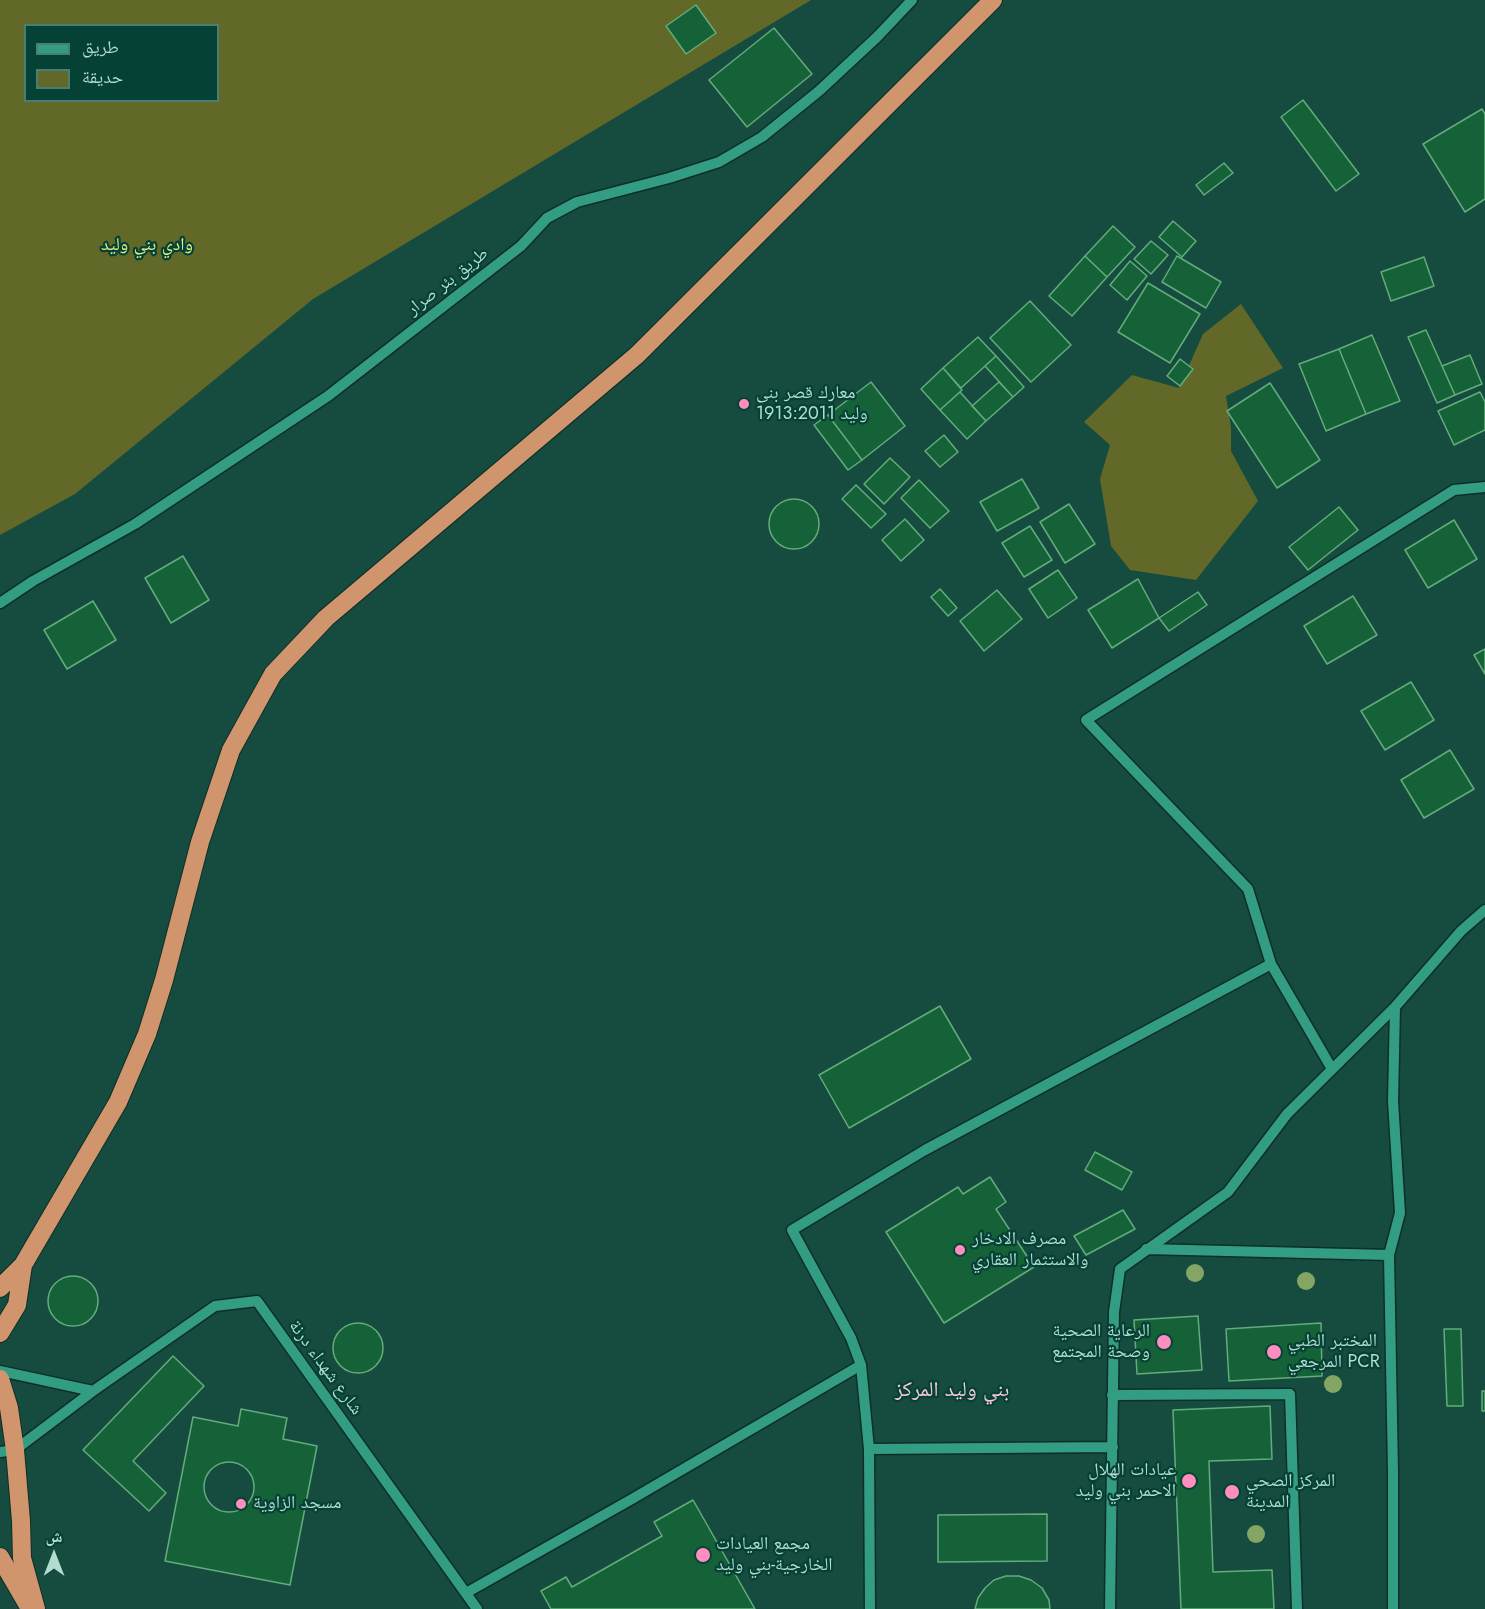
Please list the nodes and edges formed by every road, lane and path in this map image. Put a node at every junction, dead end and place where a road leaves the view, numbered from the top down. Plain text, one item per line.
1 (912, 0) edge
2 (993, 0) edge
3 (1485, 487) edge
4 (0, 603) edge
5 (1485, 910) edge
6 (1271, 964) junction
7 (1395, 1006) junction
8 (1332, 1069) junction
9 (1146, 1249) junction
10 (1389, 1255) junction
11 (23, 1265) junction
12 (0, 1288) edge
13 (0, 1333) edge
14 (861, 1365) junction
15 (0, 1371) edge
16 (0, 1379) edge
17 (93, 1391) junction
18 (1113, 1395) junction
19 (1113, 1447) junction
20 (869, 1449) junction
21 (7, 1451) edge
22 (0, 1557) edge
23 (466, 1593) junction
24 (30, 1609) edge
25 (36, 1609) edge
26 (477, 1609) edge
27 (870, 1609) edge
28 (1110, 1609) edge
29 (1297, 1609) edge
30 (1393, 1609) edge

1 - 4 street, طريق بئر صرار
2 - 11 highway
3 - 6 street
5 - 7 street
6 - 8 street
6 - 14 street
7 - 8 street
7 - 10 street
8 - 9 street
9 - 10 street
9 - 18 street
10 - 30 street
11 - 12 highway
11 - 13 highway
14 - 20 street
14 - 23 street
15 - 17 street
16 - 21 highway
17 - 21 street
17 - 23 street, شارع شهداء درنة
18 - 19 street
18 - 29 street
19 - 20 street
19 - 28 street
20 - 27 street
21 - 25 highway
22 - 24 highway
23 - 26 street, شارع شهداء درنة

